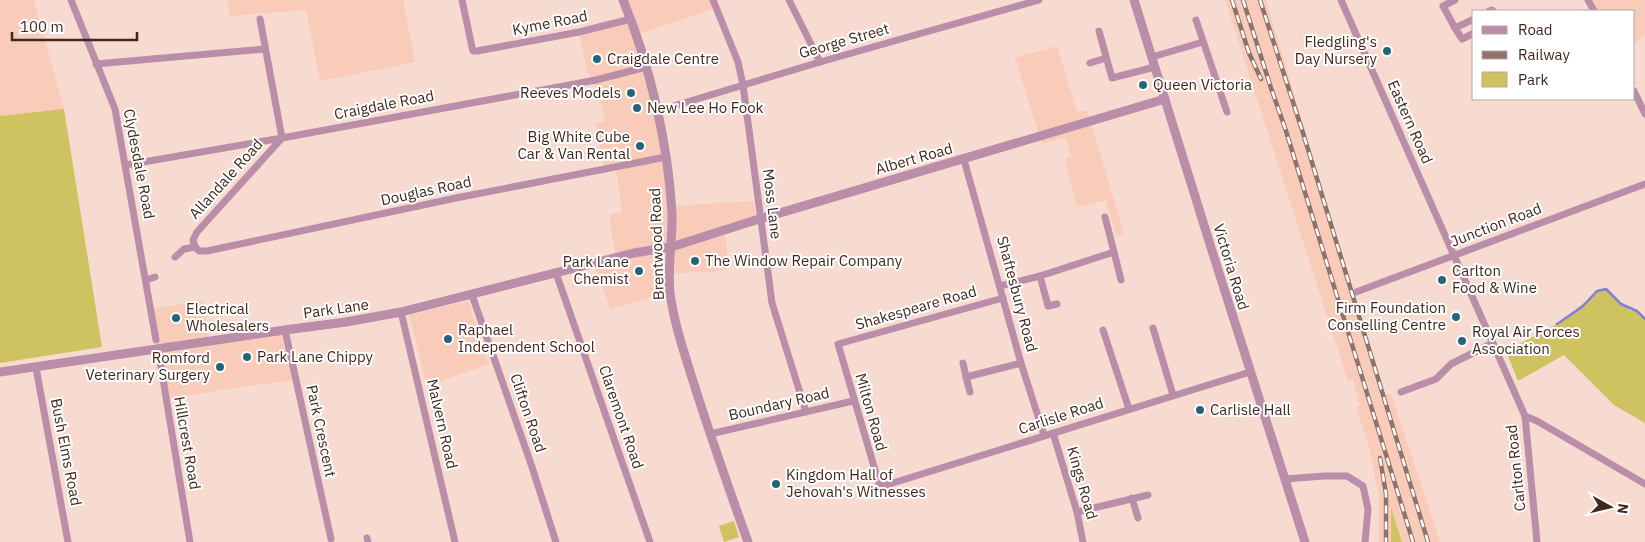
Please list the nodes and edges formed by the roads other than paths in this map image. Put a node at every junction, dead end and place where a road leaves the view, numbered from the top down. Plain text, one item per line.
1 (71, 0) edge
2 (462, 0) edge
3 (623, 0) edge
4 (713, 0) edge
5 (789, 0) edge
6 (1039, 0) edge
7 (1134, 0) edge
8 (1342, 0) edge
9 (1455, 0) edge
10 (1441, 3) edge
11 (260, 19) dead end
12 (631, 19) junction
13 (1196, 20) dead end
14 (1472, 20) edge
15 (1455, 28) junction
16 (1099, 31) dead end
17 (1472, 34) edge
18 (1203, 42) junction
19 (265, 49) junction
20 (1152, 57) junction
21 (1106, 58) junction
22 (820, 62) junction
23 (1090, 63) dead end
24 (96, 64) junction
25 (646, 67) junction
26 (1155, 67) junction
27 (743, 85) junction
28 (1635, 94) edge
29 (1165, 99) junction
30 (657, 111) junction
31 (1227, 112) dead end
32 (1645, 114) edge
33 (282, 138) junction
34 (666, 157) junction
35 (964, 160) junction
36 (126, 165) junction
37 (1645, 184) edge
38 (1104, 217) dead end
39 (760, 219) junction
40 (195, 247) junction
41 (670, 247) junction
42 (1114, 252) junction
43 (1454, 255) junction
44 (175, 257) dead end
45 (556, 273) junction
46 (1040, 276) junction
47 (155, 277) dead end
48 (146, 280) junction
49 (1121, 280) dead end
50 (1000, 286) junction
51 (1356, 292) dead end
52 (472, 295) junction
53 (1002, 298) junction
54 (1057, 304) dead end
55 (401, 312) junction
56 (1153, 328) dead end
57 (284, 330) junction
58 (1103, 330) dead end
59 (1493, 343) junction
60 (157, 344) junction
61 (838, 344) joint
62 (963, 363) dead end
63 (1021, 363) junction
64 (36, 368) junction
65 (0, 372) edge
66 (1250, 372) junction
67 (966, 377) junction
68 (970, 392) dead end
69 (1401, 392) dead end
70 (1173, 395) junction
71 (853, 401) junction
72 (1129, 409) junction
73 (806, 412) junction
74 (1525, 416) junction
75 (1053, 433) junction
76 (710, 434) junction
77 (1044, 435) junction
78 (1285, 479) junction
79 (1645, 484) edge
80 (880, 487) joint
81 (1148, 494) dead end
82 (1132, 498) junction
83 (1077, 512) junction
84 (1138, 518) dead end
85 (331, 539) dead end
86 (68, 542) edge
87 (190, 542) edge
88 (455, 542) edge
89 (556, 542) edge
90 (650, 542) edge
91 (748, 542) edge
92 (1083, 542) edge
93 (1305, 542) edge
94 (1365, 542) edge
95 (1537, 542) edge

1 - 24 street, Clydesdale Road
2 - 12 street, Kyme Road
3 - 12 street, Brentwood Road
4 - 27 street, Moss Lane
5 - 22 street
6 - 22 street, George Street
7 - 20 street, Victoria Road
8 - 43 street, Eastern Road
9 - 10 street
10 - 15 street
11 - 19 street, Allandale Road
12 - 25 street, Brentwood Road
13 - 18 street
14 - 15 street
15 - 17 street
16 - 21 street
18 - 20 street
18 - 31 street
19 - 24 street
19 - 33 street, Allandale Road
20 - 26 street, Victoria Road
21 - 23 street
21 - 26 street
22 - 27 street, George Street
24 - 36 street, Clydesdale Road
25 - 30 street, Brentwood Road
25 - 33 street, Craigdale Road
26 - 29 street, Victoria Road
27 - 30 street, George Street
27 - 39 street, Moss Lane
28 - 32 street
29 - 35 street, Albert Road
29 - 66 street, Victoria Road
30 - 34 street, Brentwood Road
33 - 36 street, Craigdale Road
33 - 40 street, Allandale Road
34 - 40 street, Douglas Road
34 - 41 street, Brentwood Road
35 - 39 street, Albert Road
35 - 50 street, Shaftesbury Road
36 - 48 street, Clydesdale Road
37 - 43 street, Junction Road
38 - 42 street
39 - 41 street, Albert Road
39 - 73 street, Moss Lane
40 - 44 street
41 - 45 street, Park Lane
41 - 76 street, Brentwood Road
42 - 46 street
42 - 49 street
43 - 51 street, Junction Road
43 - 59 street, Carlton Road
45 - 52 street, Park Lane
45 - 90 street, Claremont Road
46 - 50 street
46 - 54 street
47 - 48 street
48 - 60 street, Clydesdale Road
50 - 53 street, Shaftesbury Road
52 - 55 street, Park Lane
52 - 89 street, Clifton Road
53 - 61 street, Shakespeare Road
53 - 63 street, Shaftesbury Road
55 - 57 street, Park Lane
55 - 88 street, Malvern Road
56 - 70 street
57 - 60 street, Park Lane
57 - 85 street, Park Crescent
58 - 72 street
59 - 69 street
59 - 74 street, Carlton Road
60 - 64 street, Park Lane
60 - 87 street, Hillcrest Road
61 - 71 street, Milton Road
62 - 67 street
63 - 67 street
63 - 77 street, Shaftesbury Road
64 - 65 street, Park Lane
64 - 86 street, Bush Elms Road
66 - 70 street, Carlisle Road
66 - 78 street, Victoria Road
67 - 68 street
70 - 72 street, Carlisle Road
71 - 73 street, Boundary Road
71 - 80 street, Milton Road
72 - 75 street, Carlisle Road
73 - 76 street, Boundary Road
74 - 79 street
74 - 95 street, Carlton Road
75 - 77 street, Carlisle Road
75 - 83 street, Kings Road
76 - 91 street, Brentwood Road
77 - 80 street, Carlisle Road
78 - 93 street, Victoria Road
78 - 94 street
81 - 82 street
82 - 83 street
82 - 84 street
83 - 92 street, Kings Road

